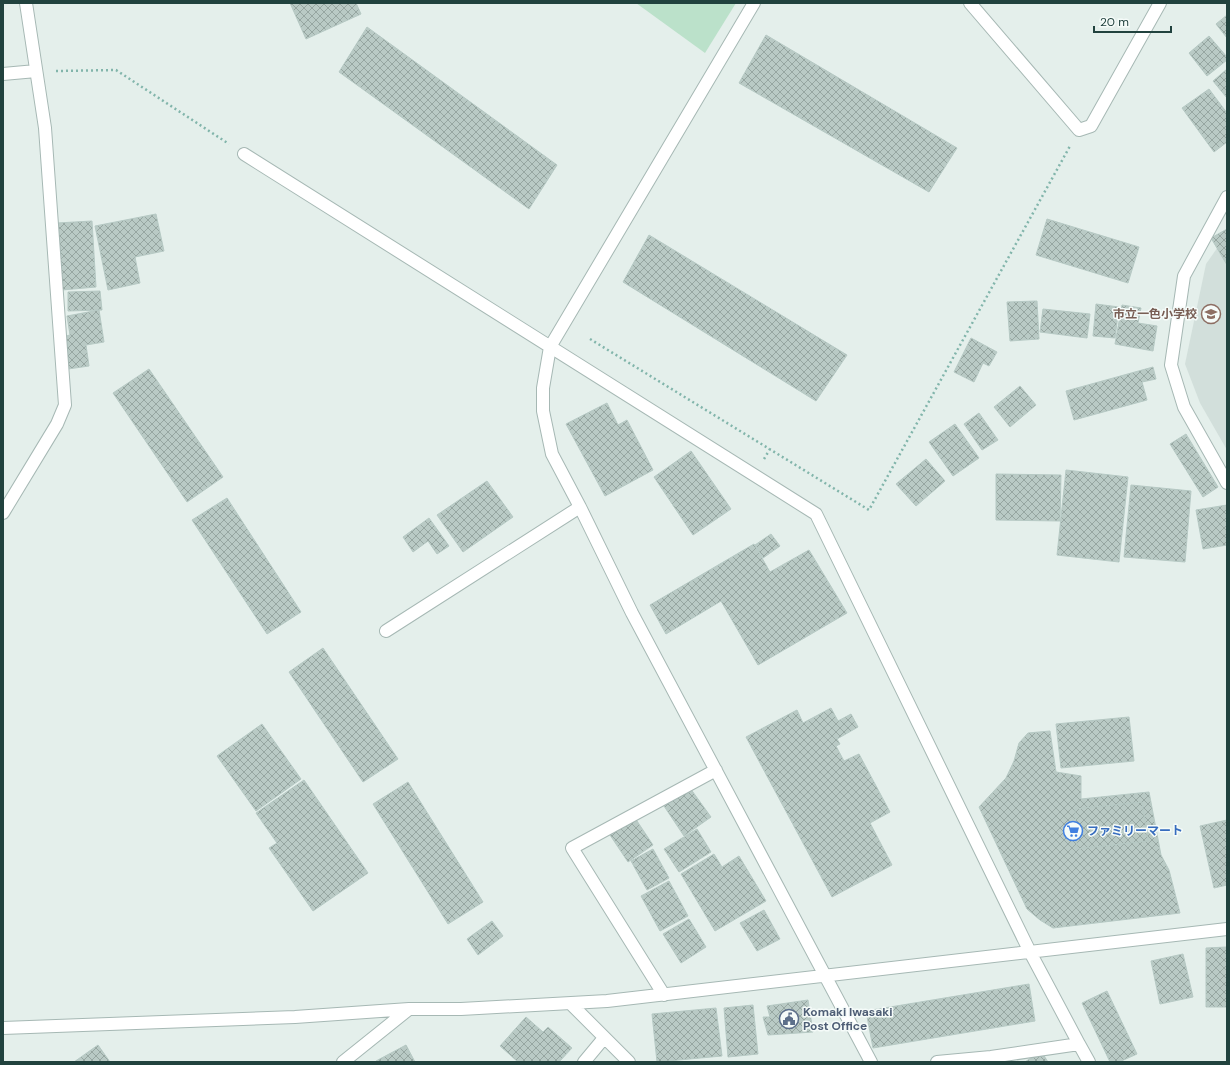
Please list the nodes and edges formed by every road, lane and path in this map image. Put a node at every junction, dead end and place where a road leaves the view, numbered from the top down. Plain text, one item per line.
1 (26, 3) edge
2 (754, 3) edge
3 (970, 3) edge
4 (1160, 3) edge
5 (36, 71) junction
6 (3, 74) edge
7 (1079, 130) junction
8 (244, 154) joint
9 (1227, 197) edge
10 (590, 339) dead end
11 (550, 347) junction
12 (1227, 483) edge
13 (580, 507) junction
14 (3, 513) edge
15 (386, 631) dead end
16 (716, 770) junction
17 (1227, 929) edge
18 (1030, 952) junction
19 (826, 976) junction
20 (664, 995) junction
21 (571, 1004) junction
22 (409, 1009) junction
23 (3, 1028) edge
24 (604, 1038) junction
25 (1079, 1044) junction
26 (992, 1060) edge
27 (343, 1062) edge
28 (584, 1062) edge
29 (629, 1062) edge
30 (871, 1062) edge
31 (937, 1062) edge
32 (1089, 1062) edge

1 - 5 street
2 - 11 street
3 - 7 street
4 - 7 street
5 - 6 street
5 - 8 path
5 - 14 street
7 - 10 path
8 - 11 street
9 - 12 street
11 - 13 street
11 - 18 street
13 - 15 street
13 - 16 street
16 - 19 street
16 - 20 street
17 - 18 street
18 - 19 street
18 - 25 street
19 - 20 street
19 - 30 street
20 - 21 street
21 - 22 street
21 - 24 street
22 - 23 street
22 - 27 street
24 - 28 street
24 - 29 street
25 - 26 street
25 - 32 street
26 - 31 street

